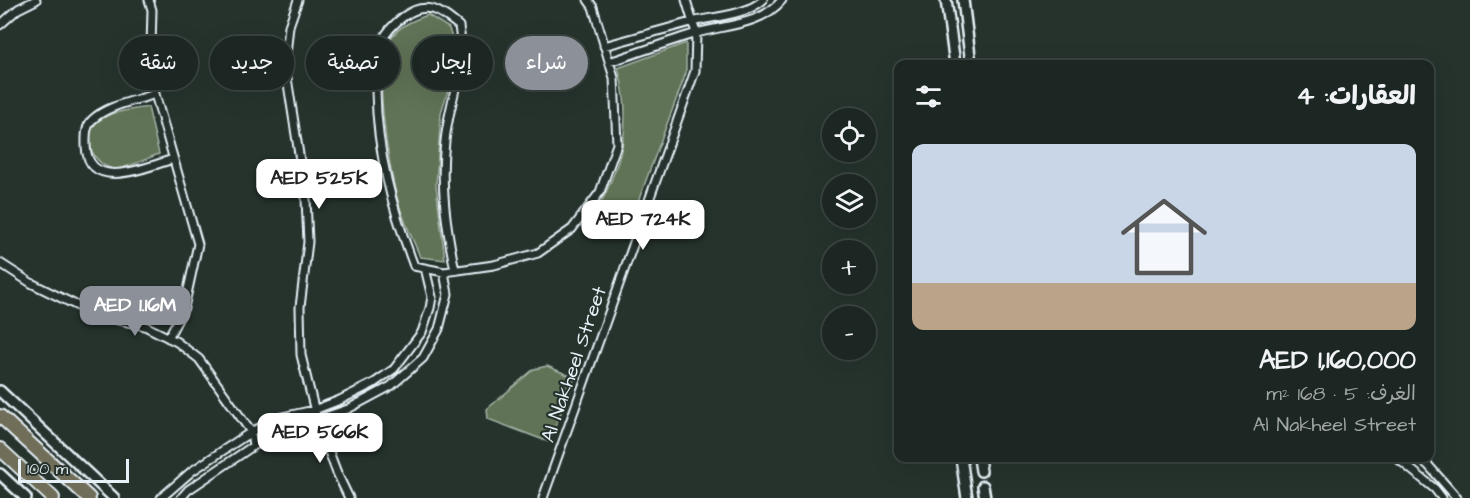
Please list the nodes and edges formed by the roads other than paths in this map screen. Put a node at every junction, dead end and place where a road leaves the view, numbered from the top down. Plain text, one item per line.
1 (36, 0) edge
2 (149, 0) edge
3 (298, 0) edge
4 (588, 0) edge
5 (686, 0) edge
6 (763, 0) edge
7 (782, 0) edge
8 (946, 0) edge
9 (963, 0) edge
10 (693, 22) junction
11 (0, 25) edge
12 (696, 33) junction
13 (604, 46) junction
14 (954, 60) edge
15 (970, 60) edge
16 (609, 62) junction
17 (155, 94) junction
18 (173, 159) junction
19 (0, 263) edge
20 (425, 268) junction
21 (455, 270) junction
22 (444, 272) junction
23 (168, 338) junction
24 (0, 391) edge
25 (0, 409) edge
26 (314, 410) junction
27 (0, 416) edge
28 (317, 420) junction
29 (251, 432) junction
30 (253, 446) junction
31 (0, 449) edge
32 (962, 462) edge
33 (980, 462) edge
34 (1402, 462) edge
35 (1423, 462) edge
36 (58, 469) junction
37 (981, 471) dead end
38 (0, 474) edge
39 (983, 486) dead end
40 (26, 498) edge
41 (53, 498) edge
42 (89, 498) edge
43 (114, 498) edge
44 (161, 498) edge
45 (181, 498) edge
46 (349, 498) edge
47 (543, 498) edge
48 (967, 498) edge
49 (985, 498) edge
50 (1442, 498) edge
51 (1457, 498) edge

1 - 11 street
2 - 17 street
3 - 26 street
4 - 13 street
5 - 10 street, Al Nakheel Street
6 - 10 street
7 - 12 street
8 - 14 main road
9 - 15 main road
10 - 12 street, Al Nakheel Street
10 - 13 street
12 - 16 street
12 - 47 street, Al Nakheel Street
13 - 16 street
16 - 21 street
17 - 18 street
17 - 18 street
18 - 23 street
19 - 23 street
20 - 21 street
20 - 22 street
20 - 26 street
21 - 22 street
22 - 28 street
23 - 29 street
24 - 43 main road
25 - 36 highway
26 - 28 street
26 - 29 street
27 - 36 highway
28 - 30 street
28 - 46 street
29 - 30 street
29 - 44 street
30 - 45 street
31 - 41 highway
32 - 48 main road
33 - 37 main road
34 - 50 street
35 - 51 street
36 - 42 highway
38 - 40 main road
39 - 49 main road

